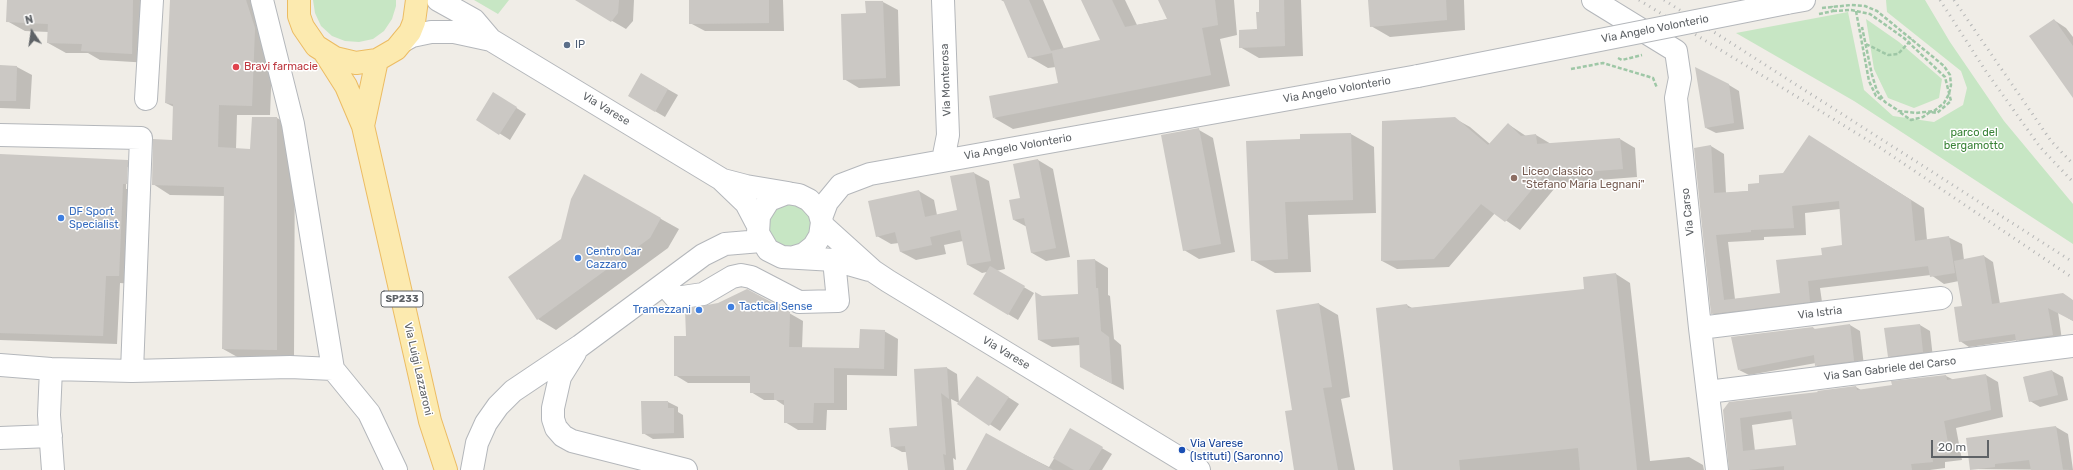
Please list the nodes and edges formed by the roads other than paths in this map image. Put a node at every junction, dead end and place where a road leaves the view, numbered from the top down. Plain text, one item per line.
1 (152, 0) edge
2 (262, 0) edge
3 (298, 0) edge
4 (417, 0) edge
5 (438, 0) edge
6 (943, 0) edge
7 (1593, 0) edge
8 (1795, 2) edge
9 (490, 40) junction
10 (403, 41) junction
11 (325, 53) junction
12 (377, 60) junction
13 (146, 99) dead end
14 (363, 126) junction
15 (0, 135) edge
16 (943, 160) junction
17 (870, 174) junction
18 (721, 179) junction
19 (791, 193) junction
20 (821, 221) junction
21 (759, 232) junction
22 (794, 257) junction
23 (834, 260) junction
24 (872, 271) junction
25 (664, 284) junction
26 (1941, 298) dead end
27 (1700, 328) junction
28 (580, 346) junction
29 (2073, 346) edge
30 (0, 365) edge
31 (51, 369) junction
32 (333, 369) junction
33 (132, 371) junction
34 (1708, 392) junction
35 (51, 436) junction
36 (0, 438) edge
37 (53, 470) edge
38 (396, 470) edge
39 (446, 470) edge
40 (472, 470) edge
41 (686, 470) edge
42 (1199, 470) edge
43 (1717, 470) edge

1 - 13 street
2 - 32 street
3 - 11 main road, SP233
4 - 10 main road, SP233
5 - 9 street, Via Varese
6 - 16 street, Via Monterosa
7 - 27 street, Via Carso
8 - 16 street, Via Angelo Volonterio, bridge
9 - 10 street, Via Varese
9 - 18 street, Via Varese
10 - 12 main road, SP233
11 - 12 main road, SP233
11 - 14 main road, Via Luigi Lazzaroni / SP233
12 - 14 main road, Via Luigi Lazzaroni / SP233
14 - 39 main road, Via Luigi Lazzaroni / SP233
15 - 33 street
16 - 17 street, Via Angelo Volonterio
17 - 19 street, Via Angelo Volonterio
17 - 20 street, Via Angelo Volonterio
18 - 19 street, Via Varese
18 - 21 street, Via Varese
19 - 20 street
19 - 21 street
20 - 22 street
20 - 24 street, Via Varese
21 - 22 street
21 - 25 street
22 - 23 street
23 - 24 street
23 - 25 street
24 - 42 street, Via Varese
25 - 28 street
26 - 27 street, Via Istria
27 - 34 street, Via Carso
28 - 40 street
28 - 41 street
29 - 34 street, Via San Gabriele del Carso
30 - 31 street
31 - 33 street
31 - 35 street
32 - 33 street
32 - 38 street
34 - 43 street, Via Carso
35 - 36 street
35 - 37 street

